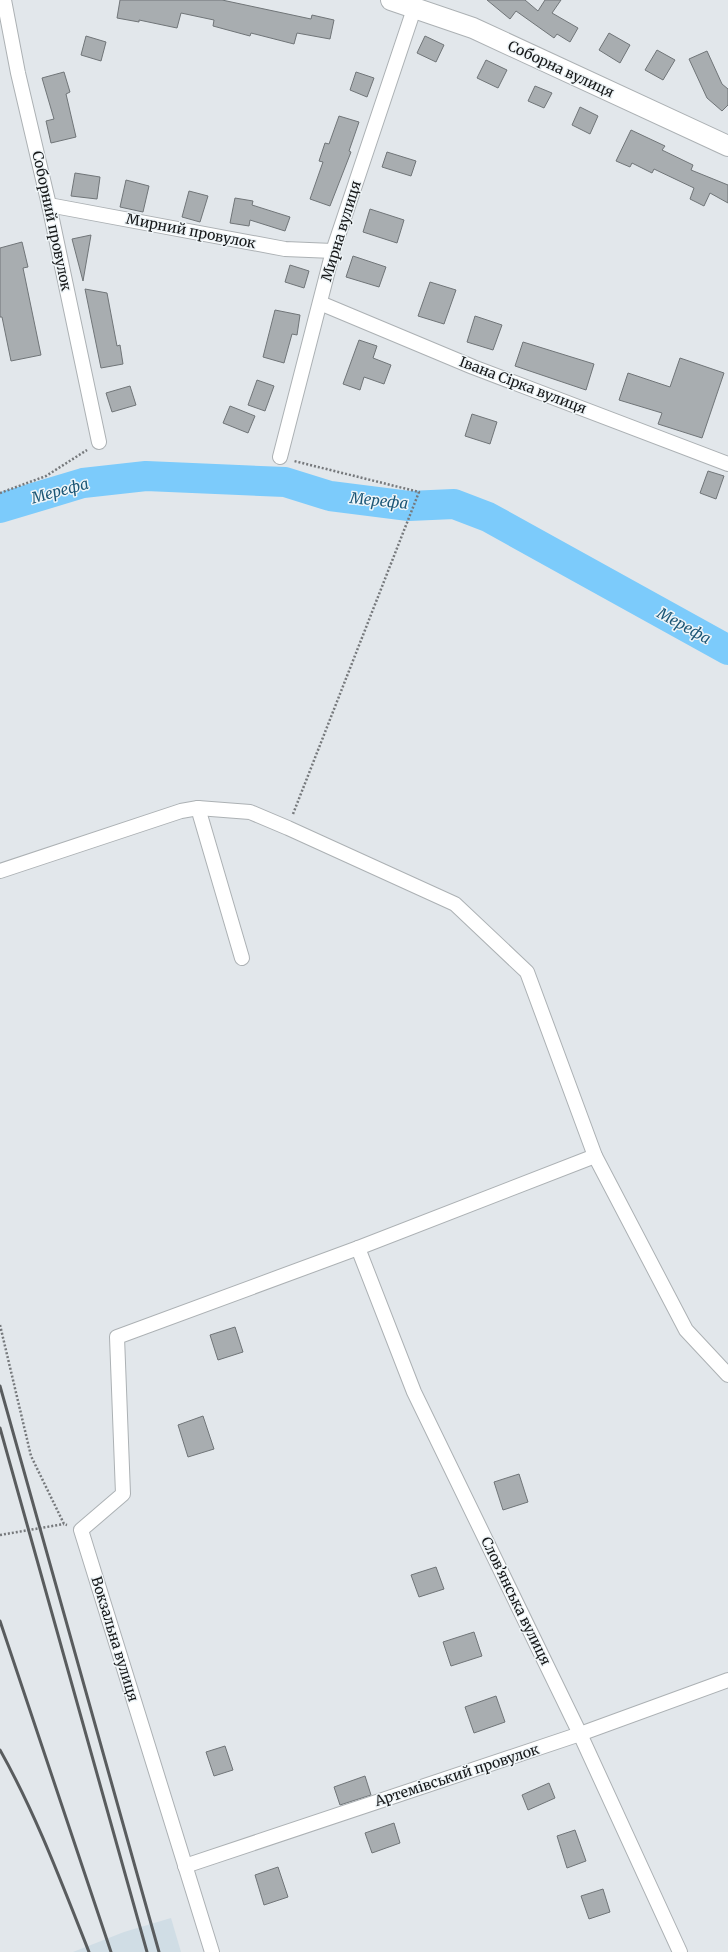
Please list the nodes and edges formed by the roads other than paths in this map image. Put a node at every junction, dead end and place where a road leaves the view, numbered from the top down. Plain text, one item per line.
1 (4, 0) edge
2 (391, 0) edge
3 (414, 9) junction
4 (728, 146) edge
5 (49, 204) junction
6 (333, 251) junction
7 (320, 303) junction
8 (99, 442) road end
9 (280, 457) road end
10 (728, 464) edge
11 (198, 808) junction
12 (0, 871) edge
13 (242, 958) dead end
14 (595, 1156) junction
15 (358, 1248) junction
16 (728, 1375) edge
17 (728, 1680) edge
18 (580, 1734) junction
19 (185, 1866) junction
20 (212, 1952) edge
21 (680, 1952) edge

1 - 5 street, Соборний провулок
2 - 3 street, Соборна вулиця
3 - 4 street, Соборна вулиця
3 - 6 street, Мирна вулиця
5 - 6 street, Мирний провулок
5 - 8 street, Соборний провулок
6 - 7 street, Мирна вулиця
7 - 9 street, Мирна вулиця
7 - 10 street, Івана Сірка вулиця
11 - 12 street
11 - 13 street
11 - 14 street
14 - 15 street
14 - 16 street
15 - 18 street, Слов’янська вулиця
15 - 19 street, Вокзальна вулиця
17 - 18 street, Артемівський провулок
18 - 19 street, Артемівський провулок
18 - 21 street, Слов’янська вулиця
19 - 20 street, Вокзальна вулиця

